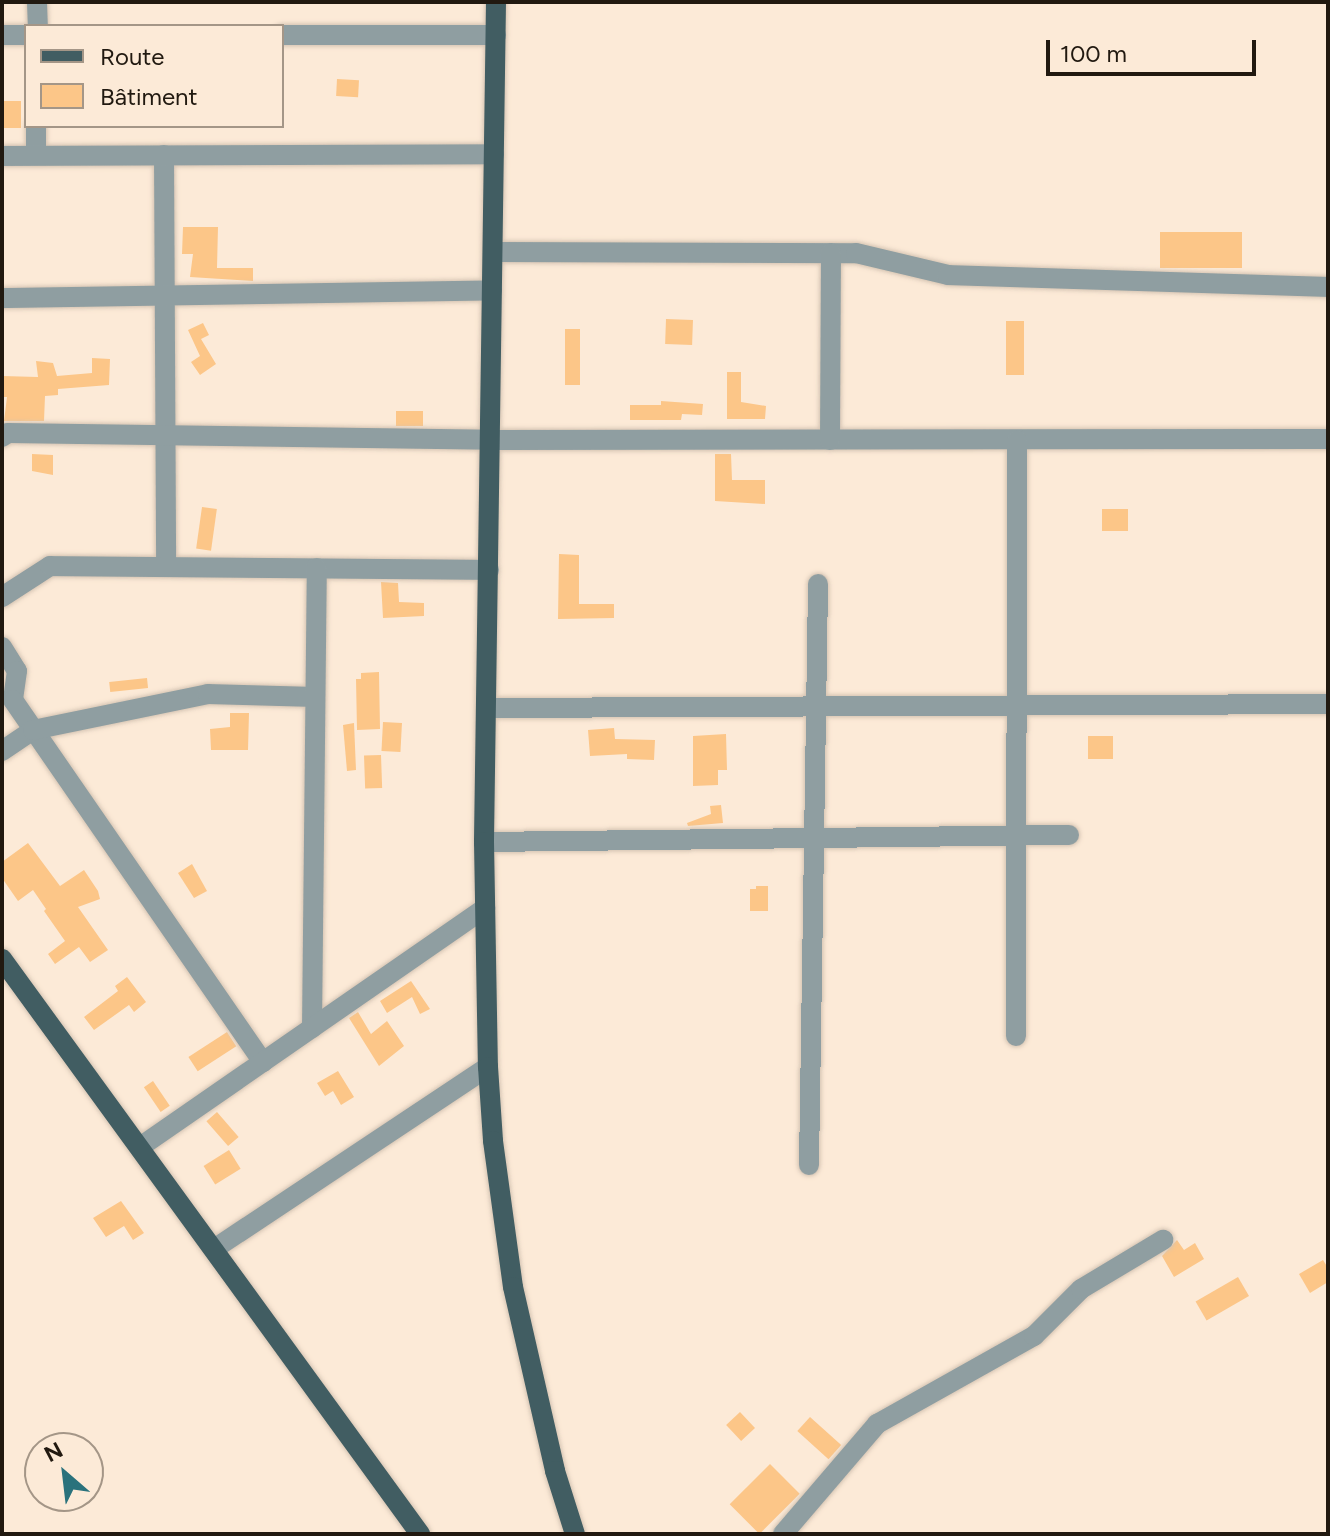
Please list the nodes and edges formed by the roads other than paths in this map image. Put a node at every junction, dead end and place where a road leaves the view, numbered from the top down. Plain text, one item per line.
1 (37, 2) edge
2 (496, 2) edge
3 (38, 24) edge
4 (2, 35) edge
5 (24, 35) edge
6 (284, 35) edge
7 (496, 35) junction
8 (36, 128) edge
9 (494, 154) junction
10 (36, 155) junction
11 (164, 155) junction
12 (2, 156) edge
13 (493, 252) junction
14 (831, 253) junction
15 (1328, 287) edge
16 (492, 290) junction
17 (165, 296) junction
18 (2, 298) edge
19 (167, 435) junction
20 (2, 437) edge
21 (1328, 439) edge
22 (491, 440) junction
23 (830, 440) junction
24 (1017, 440) junction
25 (166, 567) junction
26 (317, 568) junction
27 (489, 570) junction
28 (818, 584) dead end
29 (2, 597) edge
30 (2, 647) edge
31 (315, 697) junction
32 (1328, 704) edge
33 (1019, 705) junction
34 (819, 706) junction
35 (487, 708) junction
36 (33, 730) junction
37 (2, 751) edge
38 (1069, 835) dead end
39 (1018, 836) junction
40 (815, 838) junction
41 (484, 842) junction
42 (485, 908) junction
43 (2, 959) edge
44 (312, 1028) junction
45 (1016, 1036) dead end
46 (263, 1062) junction
47 (488, 1067) junction
48 (140, 1147) junction
49 (809, 1165) dead end
50 (1163, 1240) dead end
51 (214, 1249) junction
52 (420, 1534) edge
53 (575, 1534) edge
54 (783, 1534) edge

1 - 3 street
2 - 7 main road
4 - 5 street
6 - 7 street
7 - 9 main road
8 - 10 street
9 - 11 street
9 - 13 main road
10 - 11 street
10 - 12 street
11 - 17 street
13 - 14 street
13 - 16 main road
14 - 15 street
14 - 23 street
16 - 17 street
16 - 22 main road
17 - 18 street
17 - 19 street
19 - 20 street
19 - 22 street
19 - 25 street
21 - 24 street
22 - 23 street
22 - 27 main road
23 - 24 street
24 - 33 street
25 - 26 street
25 - 29 street
26 - 27 street
26 - 31 street
27 - 35 main road
28 - 34 street
30 - 36 street
31 - 36 street
31 - 44 street
32 - 33 street
33 - 34 street
33 - 39 street
34 - 35 street
34 - 40 street
35 - 41 main road
36 - 37 street
36 - 46 street
38 - 39 street
39 - 40 street
39 - 45 street
40 - 41 street
40 - 49 street
41 - 42 main road
42 - 44 street
42 - 47 main road
43 - 48 main road
44 - 46 street
46 - 48 street
47 - 51 street
47 - 53 main road
48 - 51 main road
50 - 54 street
51 - 52 main road

